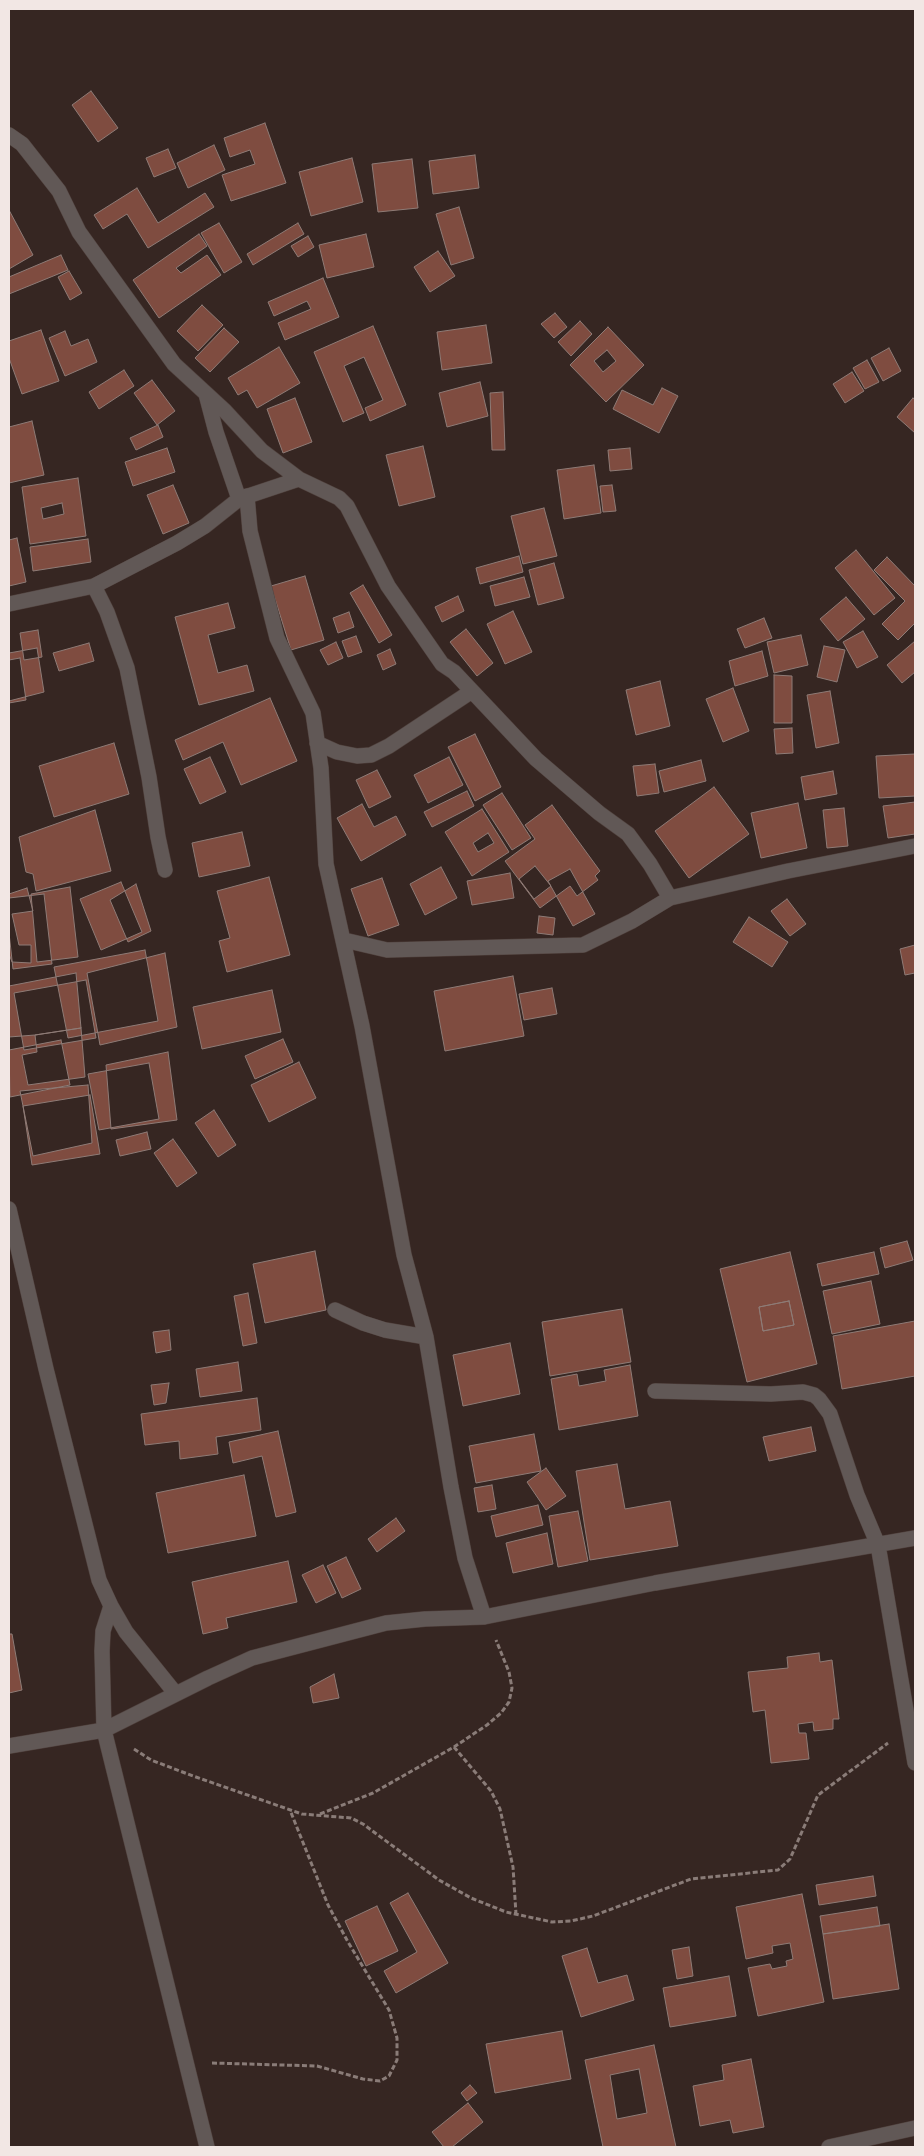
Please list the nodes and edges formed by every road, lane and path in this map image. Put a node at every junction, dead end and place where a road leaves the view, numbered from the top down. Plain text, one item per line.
1 (9, 135) edge
2 (206, 394) junction
3 (299, 479) junction
4 (243, 497) junction
5 (94, 586) junction
6 (9, 604) edge
7 (472, 691) junction
8 (317, 743) junction
9 (915, 846) edge
10 (166, 870) dead end
11 (670, 898) junction
12 (344, 940) junction
13 (9, 1209) edge
14 (335, 1310) dead end
15 (426, 1336) junction
16 (655, 1391) dead end
17 (915, 1538) edge
18 (878, 1545) junction
19 (111, 1606) junction
20 (484, 1617) junction
21 (176, 1694) junction
22 (908, 1727) junction
23 (104, 1730) junction
24 (9, 1746) edge
25 (454, 1747) junction
26 (915, 1763) edge
27 (290, 1810) junction
28 (317, 1816) junction
29 (516, 1914) junction
30 (186, 2063) junction
31 (915, 2128) edge
32 (207, 2147) edge
33 (829, 2147) edge

1 - 2 street
2 - 3 street
2 - 4 street
3 - 4 street
3 - 7 street
4 - 5 street
4 - 8 street
5 - 6 street
5 - 10 street
7 - 8 street
7 - 11 street
8 - 12 street
9 - 11 street
11 - 12 street
12 - 15 street
13 - 19 street
14 - 15 street
15 - 20 street
16 - 18 street
17 - 18 street
18 - 20 street
18 - 22 street
19 - 21 street
19 - 23 street
20 - 21 street
20 - 25 path
21 - 23 street
22 - 26 street
22 - 29 path
23 - 24 street
23 - 27 path
23 - 30 street
25 - 28 path
25 - 29 path
27 - 28 path
27 - 30 path
28 - 29 path
30 - 32 street
31 - 33 street

